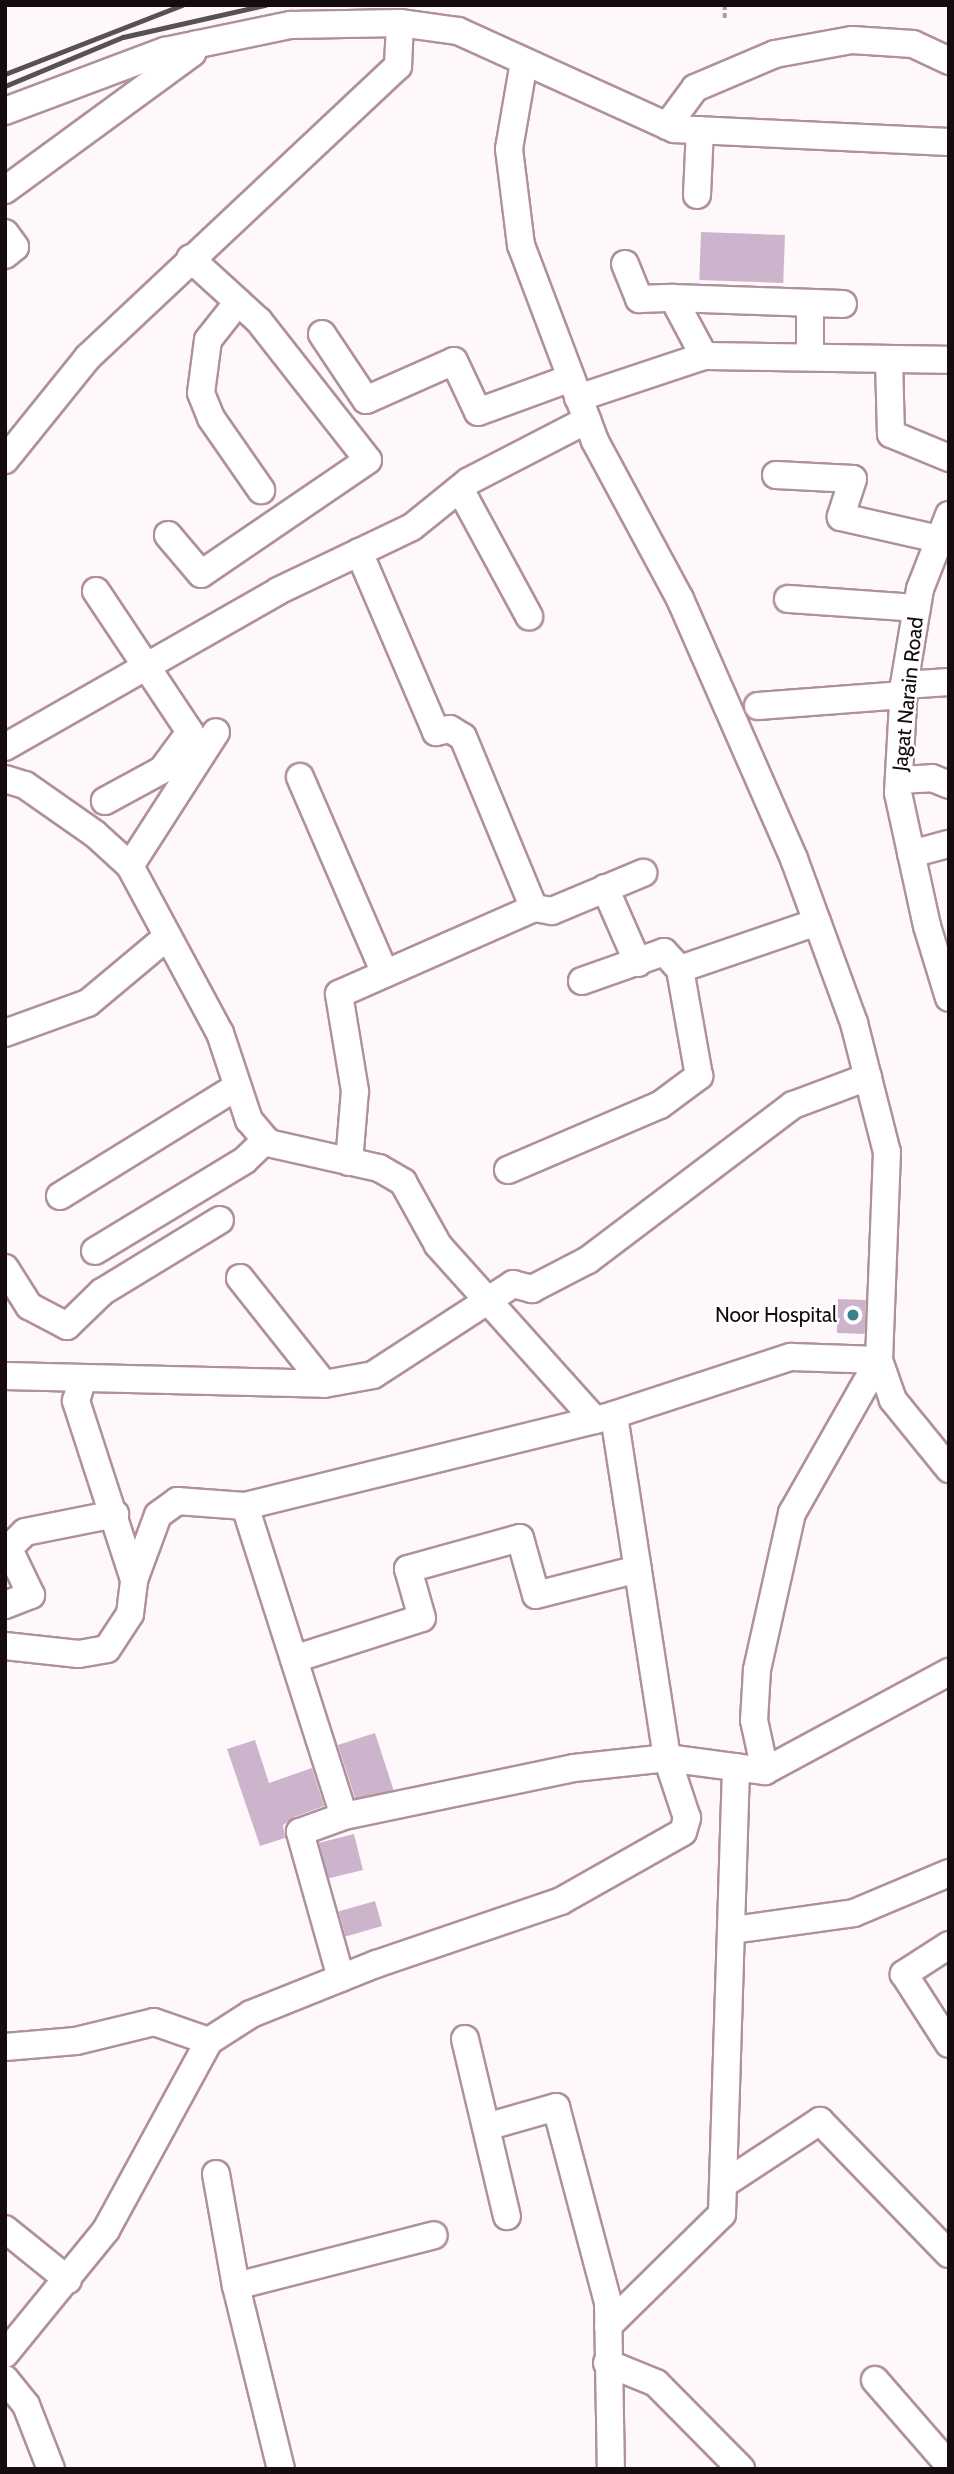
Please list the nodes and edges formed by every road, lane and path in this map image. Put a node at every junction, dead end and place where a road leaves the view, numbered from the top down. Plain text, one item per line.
1 (725, 5) edge
2 (725, 20) dead end
3 (400, 23) junction
4 (195, 45) junction
5 (949, 61) edge
6 (524, 62) junction
7 (5, 111) edge
8 (667, 126) junction
9 (700, 130) junction
10 (949, 142) edge
11 (5, 190) edge
12 (697, 195) dead end
13 (5, 233) edge
14 (5, 255) edge
15 (190, 258) junction
16 (625, 264) dead end
17 (673, 298) junction
18 (238, 302) junction
19 (810, 303) junction
20 (843, 304) dead end
21 (322, 334) dead end
22 (704, 355) junction
23 (810, 357) junction
24 (889, 359) junction
25 (949, 360) edge
26 (579, 399) junction
27 (949, 458) edge
28 (5, 460) edge
29 (776, 475) dead end
30 (460, 489) junction
31 (261, 490) dead end
32 (949, 515) edge
33 (167, 535) dead end
34 (939, 539) junction
35 (359, 552) junction
36 (96, 591) dead end
37 (788, 599) dead end
38 (916, 608) junction
39 (529, 616) dead end
40 (147, 667) junction
41 (949, 682) edge
42 (904, 690) junction
43 (758, 706) dead end
44 (216, 732) dead end
45 (5, 747) edge
46 (300, 777) dead end
47 (5, 779) edge
48 (899, 780) junction
49 (949, 785) edge
50 (105, 801) dead end
51 (949, 844) edge
52 (911, 854) junction
53 (130, 866) junction
54 (643, 873) dead end
55 (605, 888) junction
56 (534, 908) junction
57 (817, 922) junction
58 (168, 936) junction
59 (638, 963) junction
60 (680, 969) junction
61 (385, 973) junction
62 (582, 981) dead end
63 (949, 998) edge
64 (5, 1033) edge
65 (868, 1077) junction
66 (235, 1088) junction
67 (266, 1140) junction
68 (349, 1162) junction
69 (508, 1170) dead end
70 (60, 1196) dead end
71 (220, 1220) dead end
72 (94, 1251) dead end
73 (5, 1268) edge
74 (240, 1278) dead end
75 (488, 1305) junction
76 (879, 1360) junction
77 (5, 1376) edge
78 (83, 1378) junction
79 (324, 1384) junction
80 (605, 1418) junction
81 (949, 1469) edge
82 (245, 1506) junction
83 (115, 1514) junction
84 (7, 1550) edge
85 (638, 1570) junction
86 (134, 1580) junction
87 (5, 1605) edge
88 (6, 1641) edge
89 (294, 1659) junction
90 (949, 1672) edge
91 (667, 1758) junction
92 (736, 1767) junction
93 (765, 1771) junction
94 (344, 1816) junction
95 (949, 1873) edge
96 (733, 1930) junction
97 (949, 1945) edge
98 (341, 1978) junction
99 (465, 2039) dead end
100 (209, 2041) junction
101 (949, 2044) edge
102 (5, 2048) edge
103 (486, 2127) junction
104 (216, 2174) dead end
105 (724, 2184) junction
106 (507, 2216) dead end
107 (5, 2229) edge
108 (434, 2235) dead end
109 (949, 2254) edge
110 (68, 2280) junction
111 (236, 2286) junction
112 (608, 2326) junction
113 (5, 2354) edge
114 (607, 2363) junction
115 (5, 2379) edge
116 (875, 2380) dead end
117 (949, 2465) edge
118 (51, 2469) edge
119 (281, 2469) edge
120 (611, 2469) edge
121 (741, 2469) edge

1 - 2 path
3 - 4 street
3 - 6 street
3 - 15 street
4 - 7 street
4 - 11 street
5 - 8 street
6 - 8 street
6 - 26 street
8 - 9 street
9 - 10 street
9 - 12 street
13 - 14 street
15 - 18 street
15 - 28 street
16 - 17 street
17 - 19 street
17 - 22 street
18 - 31 street
18 - 33 street
19 - 20 street
19 - 23 street
21 - 26 street
22 - 23 street
22 - 26 street
23 - 24 street
24 - 25 street
24 - 27 street
26 - 30 street
26 - 57 street
29 - 34 street
30 - 35 street
30 - 39 street
32 - 34 street, Jagat Narain Road
34 - 38 street, Jagat Narain Road
35 - 40 street
35 - 56 street
36 - 40 street
37 - 38 street
38 - 42 street, Jagat Narain Road
40 - 45 street
40 - 50 street
41 - 42 street
42 - 43 street
42 - 48 street, Jagat Narain Road
44 - 53 street
46 - 61 street
47 - 53 street
48 - 49 street
48 - 52 street, Jagat Narain Road
51 - 52 street
52 - 63 street, Jagat Narain Road
53 - 58 street
54 - 55 street
55 - 56 street
55 - 59 street
56 - 61 street
57 - 60 street
57 - 65 street
58 - 64 street
58 - 66 street
59 - 60 street
59 - 62 street
60 - 69 street
61 - 68 street
65 - 75 street
65 - 76 street
66 - 67 street
66 - 70 street
67 - 68 street
67 - 72 street
68 - 75 street
71 - 73 street
74 - 79 street
75 - 79 street
75 - 80 street
76 - 80 street
76 - 81 street
76 - 93 street
77 - 78 street
78 - 79 street
78 - 83 street
80 - 82 street
80 - 85 street
82 - 86 street
82 - 89 street
83 - 84 street
83 - 86 street
84 - 87 street
85 - 89 street
85 - 91 street
86 - 88 street
89 - 94 street
90 - 93 street
91 - 92 street
91 - 94 street
91 - 98 street
92 - 93 street
92 - 96 street
94 - 98 street
95 - 96 street
96 - 105 street
97 - 101 street
98 - 100 street
99 - 103 street
100 - 102 street
100 - 110 street
103 - 106 street
103 - 112 street
104 - 111 street
105 - 109 street
105 - 112 street
107 - 110 street
108 - 111 street
110 - 113 street
111 - 119 street
112 - 114 street
114 - 120 street
114 - 121 street
115 - 118 street
116 - 117 street

